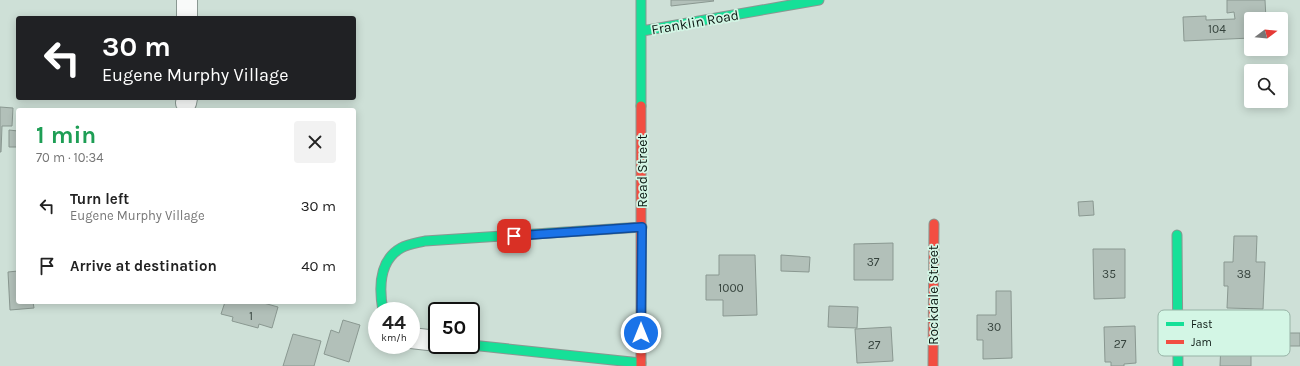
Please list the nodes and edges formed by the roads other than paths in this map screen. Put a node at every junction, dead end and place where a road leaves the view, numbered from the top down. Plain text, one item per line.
1 (187, 0) edge
2 (641, 0) edge
3 (819, 0) edge
4 (187, 16) edge
5 (642, 31) junction
6 (934, 224) dead end
7 (642, 227) junction
8 (1177, 235) dead end
9 (381, 302) edge
10 (1178, 310) edge
11 (480, 346) edge
12 (1178, 356) edge
13 (641, 365) edge
14 (933, 366) edge
15 (1178, 366) edge

1 - 4 street
2 - 5 street, Read Street
3 - 5 street, Franklin Road
5 - 7 street, Read Street
6 - 14 street, Rockdale Street
7 - 9 street
7 - 13 street, Read Street
8 - 10 street
11 - 13 street
12 - 15 street

